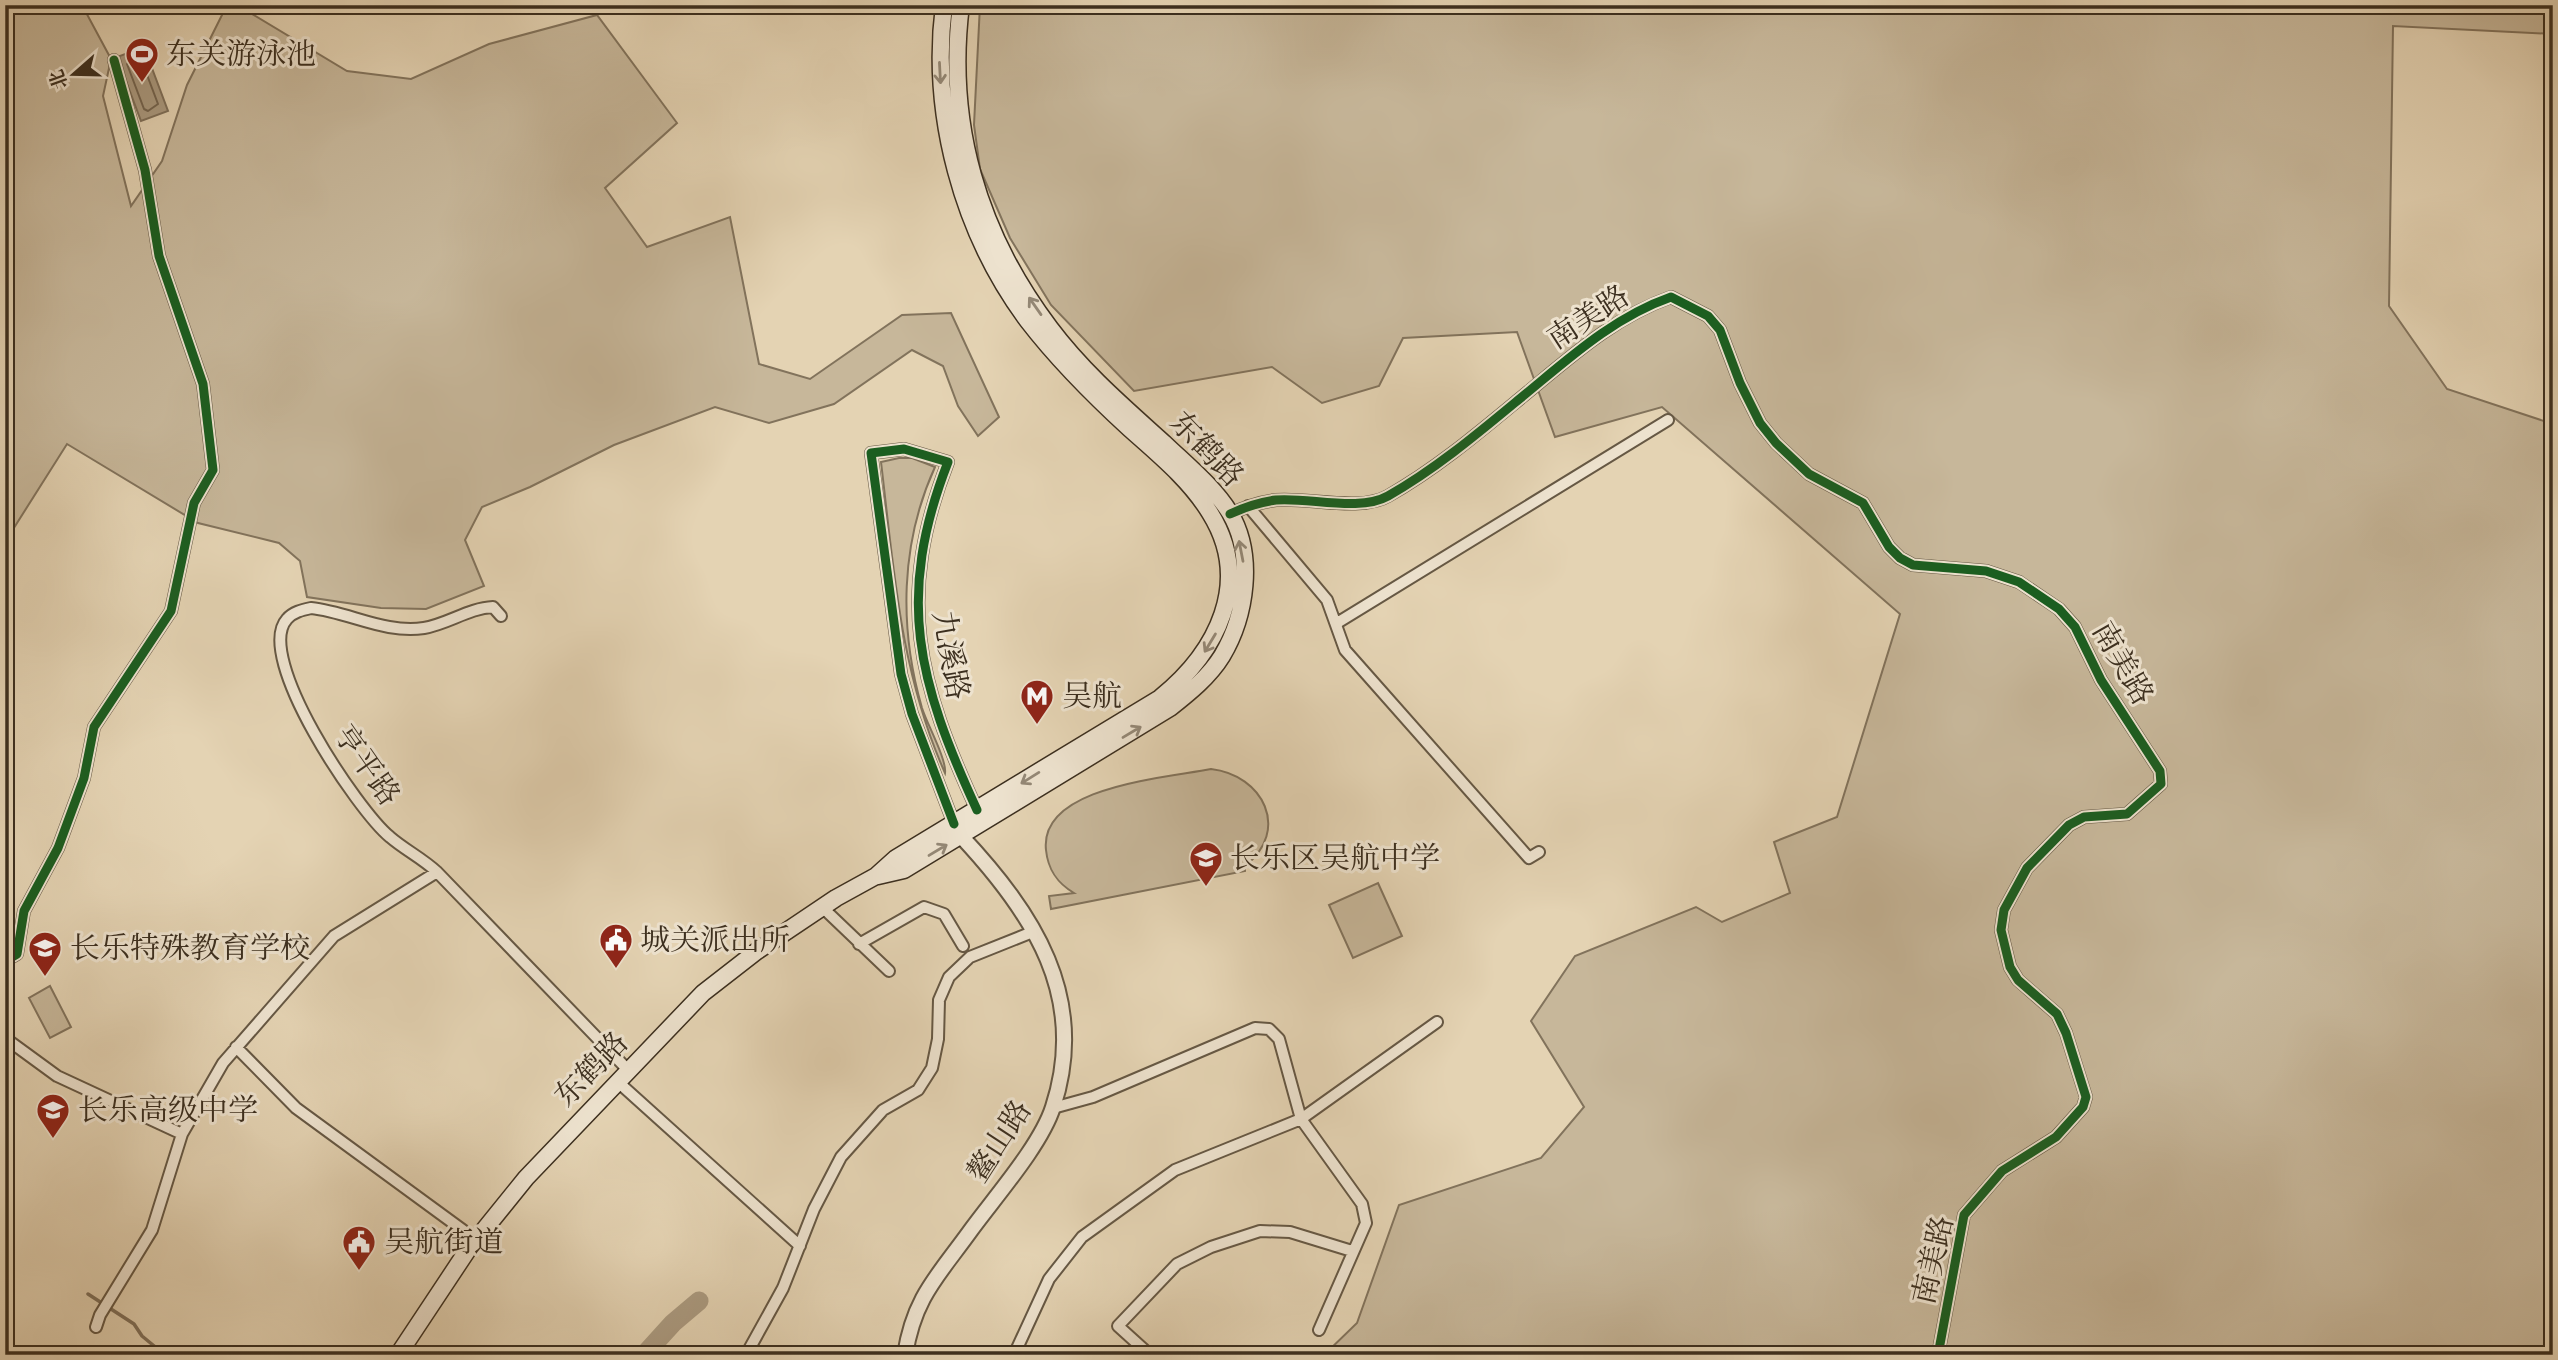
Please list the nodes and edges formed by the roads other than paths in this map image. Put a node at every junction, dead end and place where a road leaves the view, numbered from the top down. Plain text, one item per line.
1 (944, 5) edge
2 (961, 5) edge
3 (114, 60) dead end
4 (1668, 420) dead end
5 (1248, 506) junction
6 (1230, 514) junction
7 (501, 616) dead end
8 (1337, 623) junction
9 (977, 810) junction
10 (957, 830) junction
11 (1539, 852) dead end
12 (437, 872) junction
13 (822, 907) junction
14 (1035, 931) junction
15 (859, 944) junction
16 (963, 946) dead end
17 (5, 961) edge
18 (889, 971) dead end
19 (1437, 1022) dead end
20 (5, 1038) edge
21 (236, 1046) junction
22 (623, 1076) junction
23 (1053, 1108) junction
24 (1301, 1119) junction
25 (182, 1134) junction
26 (475, 1240) junction
27 (800, 1246) junction
28 (1352, 1251) junction
29 (96, 1327) dead end
30 (1320, 1330) dead end
31 (398, 1355) edge
32 (746, 1355) edge
33 (905, 1355) edge
34 (1014, 1355) edge
35 (1150, 1355) edge
36 (1938, 1355) edge

1 -> 9 main road, 东鹤路
6 -> 2 main road, 东鹤路
3 - 17 street
4 - 8 street
5 - 6 street, 南美路
5 - 8 street
5 - 36 street, 南美路
10 -> 6 main road, 东鹤路
7 - 12 street, 亨平路
8 - 11 street
9 - 10 main road, 东鹤路
9 - 10 street, 九溪路
10 - 13 main road, 东鹤路
10 - 14 street, 鳌山路
12 - 21 street
12 - 22 street, 亨平路
13 - 15 street
13 - 22 main road, 东鹤路
14 - 23 street, 鳌山路
14 - 27 street
15 - 16 street
15 - 18 street
19 - 24 street
20 - 25 street
21 - 25 street
21 - 26 street
22 - 26 main road, 东鹤路
22 - 27 street, 亨平路
23 - 24 street
23 - 33 street, 鳌山路
24 - 28 street
24 - 34 street
25 - 29 street
26 - 31 main road, 东鹤路
27 - 32 street
28 - 30 street
28 - 35 street

